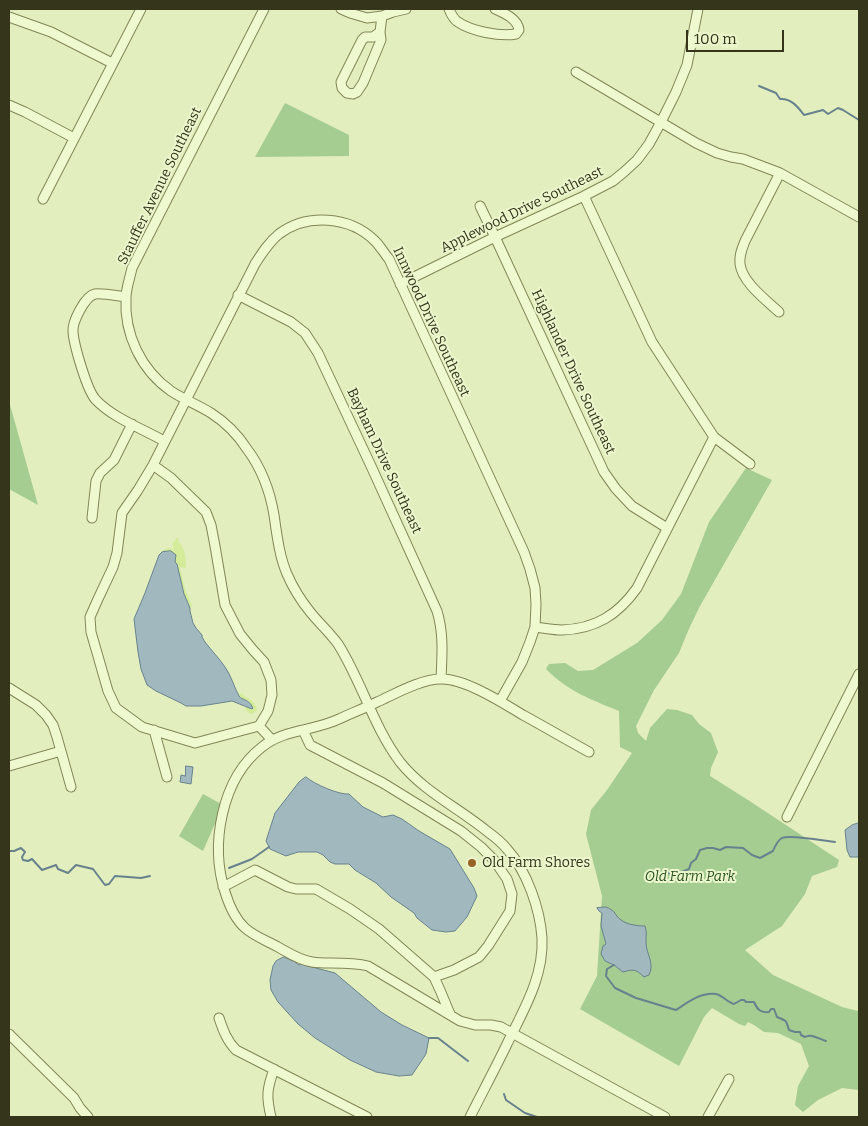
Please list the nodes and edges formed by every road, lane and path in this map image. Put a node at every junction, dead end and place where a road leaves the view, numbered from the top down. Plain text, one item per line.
1 (141, 9) edge
2 (264, 9) edge
3 (341, 9) edge
4 (406, 9) edge
5 (449, 9) edge
6 (495, 9) edge
7 (698, 9) edge
8 (393, 10) edge
9 (382, 16) junction
10 (9, 17) edge
11 (380, 32) junction
12 (112, 64) junction
13 (576, 72) dead end
14 (9, 105) edge
15 (662, 122) junction
16 (74, 138) junction
17 (780, 173) junction
18 (584, 196) junction
19 (43, 199) dead end
20 (480, 206) dead end
21 (859, 217) edge
22 (495, 237) junction
23 (400, 284) junction
24 (238, 296) junction
25 (126, 297) junction
26 (779, 312) dead end
27 (186, 399) junction
28 (132, 424) junction
29 (714, 437) junction
30 (164, 441) junction
31 (750, 464) dead end
32 (152, 465) junction
33 (92, 518) dead end
34 (667, 528) junction
35 (535, 627) junction
36 (859, 674) edge
37 (441, 679) junction
38 (9, 688) edge
39 (500, 701) junction
40 (368, 706) junction
41 (259, 726) junction
42 (154, 730) junction
43 (303, 730) junction
44 (272, 740) junction
45 (61, 751) junction
46 (589, 752) dead end
47 (9, 766) edge
48 (167, 777) dead end
49 (71, 787) dead end
50 (787, 817) dead end
51 (224, 887) junction
52 (434, 977) junction
53 (450, 1014) junction
54 (220, 1018) dead end
55 (513, 1032) junction
56 (9, 1034) edge
57 (274, 1069) junction
58 (729, 1079) dead end
59 (88, 1117) edge
60 (271, 1117) edge
61 (367, 1117) edge
62 (470, 1117) edge
63 (665, 1117) edge
64 (708, 1117) edge

1 - 12 street
2 - 25 street, Stauffer Avenue Southeast
3 - 9 street
4 - 8 street
5 - 6 street
7 - 15 street, Applewood Drive Southeast
8 - 9 street
9 - 11 street
10 - 12 street
11 - 11 street
12 - 16 street
13 - 15 street
14 - 16 street
15 - 17 street
15 - 18 street, Applewood Drive Southeast
16 - 19 street
17 - 21 street
17 - 26 street
18 - 22 street, Applewood Drive Southeast
18 - 29 street
20 - 22 street, Highlander Drive Southeast
22 - 23 street, Applewood Drive Southeast
22 - 34 street, Highlander Drive Southeast
23 - 24 street, Innwood Drive Southeast
23 - 35 street, Innwood Drive Southeast
24 - 27 street, Innwood Drive Southeast
24 - 37 street, Bayham Drive Southeast
25 - 27 street, Stauffer Avenue Southeast
25 - 28 street
27 - 30 street, Innwood Drive Southeast
27 - 40 street, Stauffer Avenue Southeast
28 - 30 street
28 - 33 street
29 - 31 street
29 - 34 street
30 - 32 street, Innwood Drive Southeast
32 - 41 street
32 - 42 street, Innwood Drive Southeast
34 - 35 street
35 - 39 street, Innwood Drive Southeast
36 - 50 street
37 - 39 street
37 - 40 street
38 - 45 street
39 - 46 street
40 - 43 street
40 - 55 street, Stauffer Avenue Southeast
41 - 42 street, Innwood Drive Southeast
41 - 44 street
42 - 48 street
43 - 44 street
43 - 52 street
44 - 51 street
45 - 47 street
45 - 49 street
51 - 52 street
51 - 53 street
52 - 53 street
53 - 55 street
54 - 57 street
55 - 62 street, Stauffer Avenue Southeast
55 - 63 street
56 - 59 street
57 - 60 street
57 - 61 street
58 - 64 street

